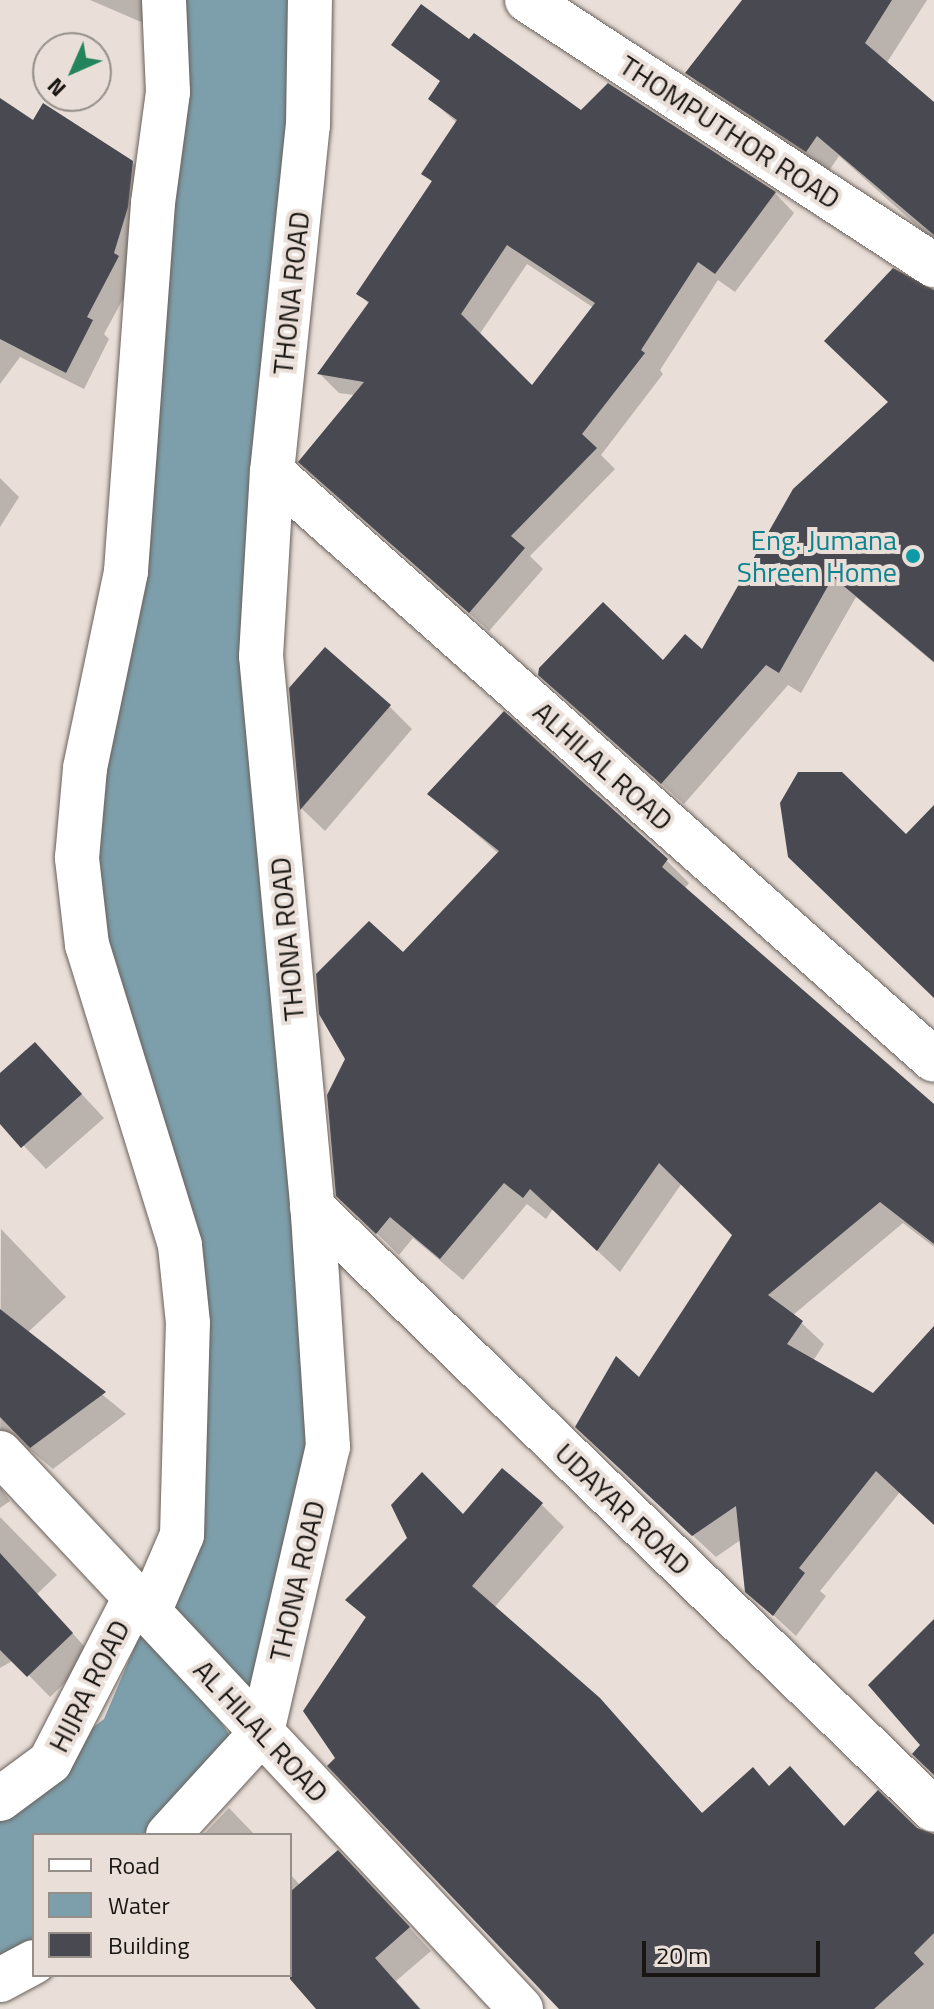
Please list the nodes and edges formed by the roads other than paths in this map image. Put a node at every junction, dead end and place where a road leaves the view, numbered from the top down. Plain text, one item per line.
1 (164, 0) edge
2 (310, 0) edge
3 (527, 0) edge
4 (934, 265) edge
5 (272, 472) junction
6 (934, 1060) edge
7 (312, 1207) junction
8 (0, 1453) edge
9 (142, 1604) junction
10 (262, 1732) junction
11 (0, 1799) edge
12 (934, 1810) edge
13 (170, 1833) edge
14 (32, 1963) edge
15 (0, 1980) edge
16 (521, 2009) edge

1 - 9 street, HIJRA ROAD
2 - 5 street, THONA ROAD
3 - 4 street, THOMPUTHOR ROAD
5 - 6 street, ALHILAL ROAD
5 - 7 street, THONA ROAD
7 - 10 street, THONA ROAD
7 - 12 street, UDAYAR ROAD
8 - 9 street, AL HILAL ROAD
9 - 10 street, AL HILAL ROAD
9 - 11 street, HIJRA ROAD
10 - 13 street, THONA ROAD
10 - 16 street, AL HILAL ROAD
14 - 15 street

